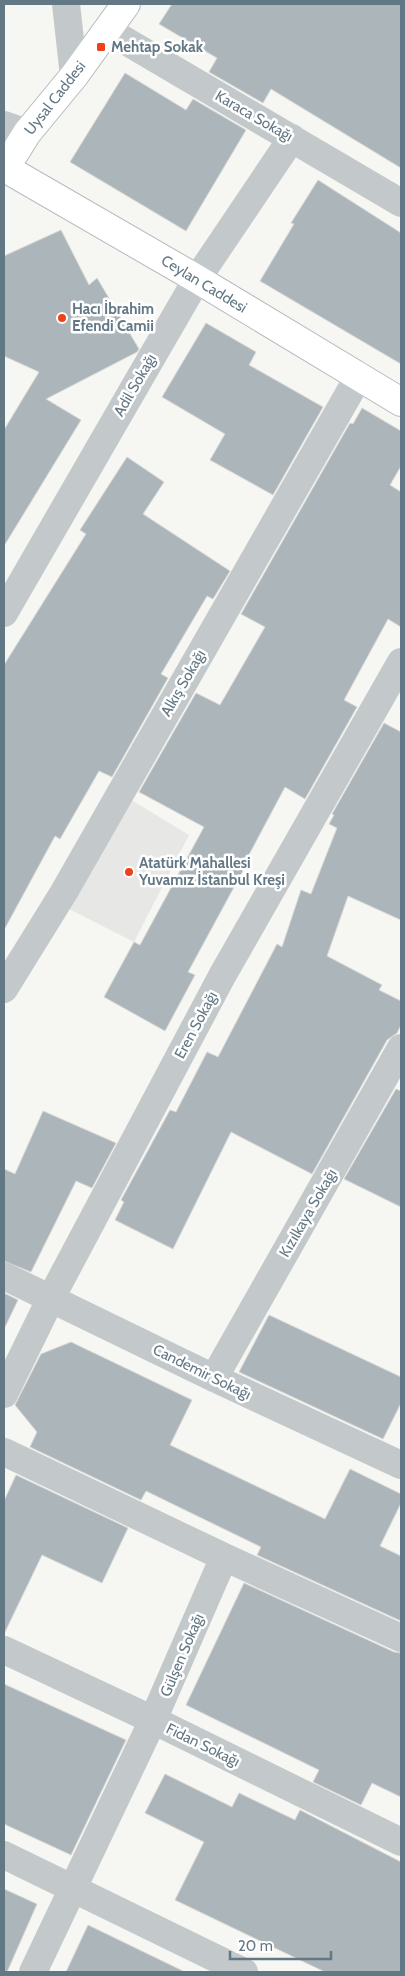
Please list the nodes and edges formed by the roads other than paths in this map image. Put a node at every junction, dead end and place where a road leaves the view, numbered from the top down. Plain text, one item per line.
1 (66, 4) edge
2 (126, 4) edge
3 (107, 30) junction
4 (74, 76) junction
5 (15, 129) edge
6 (292, 138) junction
7 (4, 169) edge
8 (401, 202) edge
9 (196, 279) junction
10 (359, 376) junction
11 (401, 402) edge
12 (4, 614) edge
13 (401, 662) edge
14 (4, 988) edge
15 (401, 1048) edge
16 (4, 1276) edge
17 (51, 1298) junction
18 (214, 1378) junction
19 (4, 1394) edge
20 (4, 1452) edge
21 (401, 1464) edge
22 (224, 1557) junction
23 (401, 1638) edge
24 (4, 1650) edge
25 (153, 1720) junction
26 (401, 1842) edge
27 (4, 1855) edge
28 (72, 1889) junction
29 (32, 1972) edge
30 (244, 1972) edge

1 - 4 street
2 - 3 street, Uysal Caddesi
3 - 4 street, Uysal Caddesi
3 - 6 street, Karaca Sokağı
4 - 5 street, Uysal Caddesi
5 - 7 street, Uysal Caddesi
6 - 8 street, Karaca Sokağı
6 - 9 street, Adil Sokağı
7 - 9 street, Ceylan Caddesi
9 - 10 street, Ceylan Caddesi
9 - 12 street, Adil Sokağı
10 - 11 street, Ceylan Caddesi
10 - 14 street, Alkış Sokağı
13 - 17 street, Eren Sokağı
15 - 18 street, Kızılkaya Sokağı
16 - 17 street, Candemir Sokağı
17 - 18 street, Candemir Sokağı
17 - 19 street, Eren Sokağı
18 - 21 street, Candemir Sokağı
20 - 22 street
22 - 23 street
22 - 25 street, Gülşen Sokağı
24 - 25 street, Fidan Sokağı
25 - 26 street, Fidan Sokağı
25 - 28 street, Gülşen Sokağı
27 - 28 street
28 - 29 street, Gülşen Sokağı
28 - 30 street

